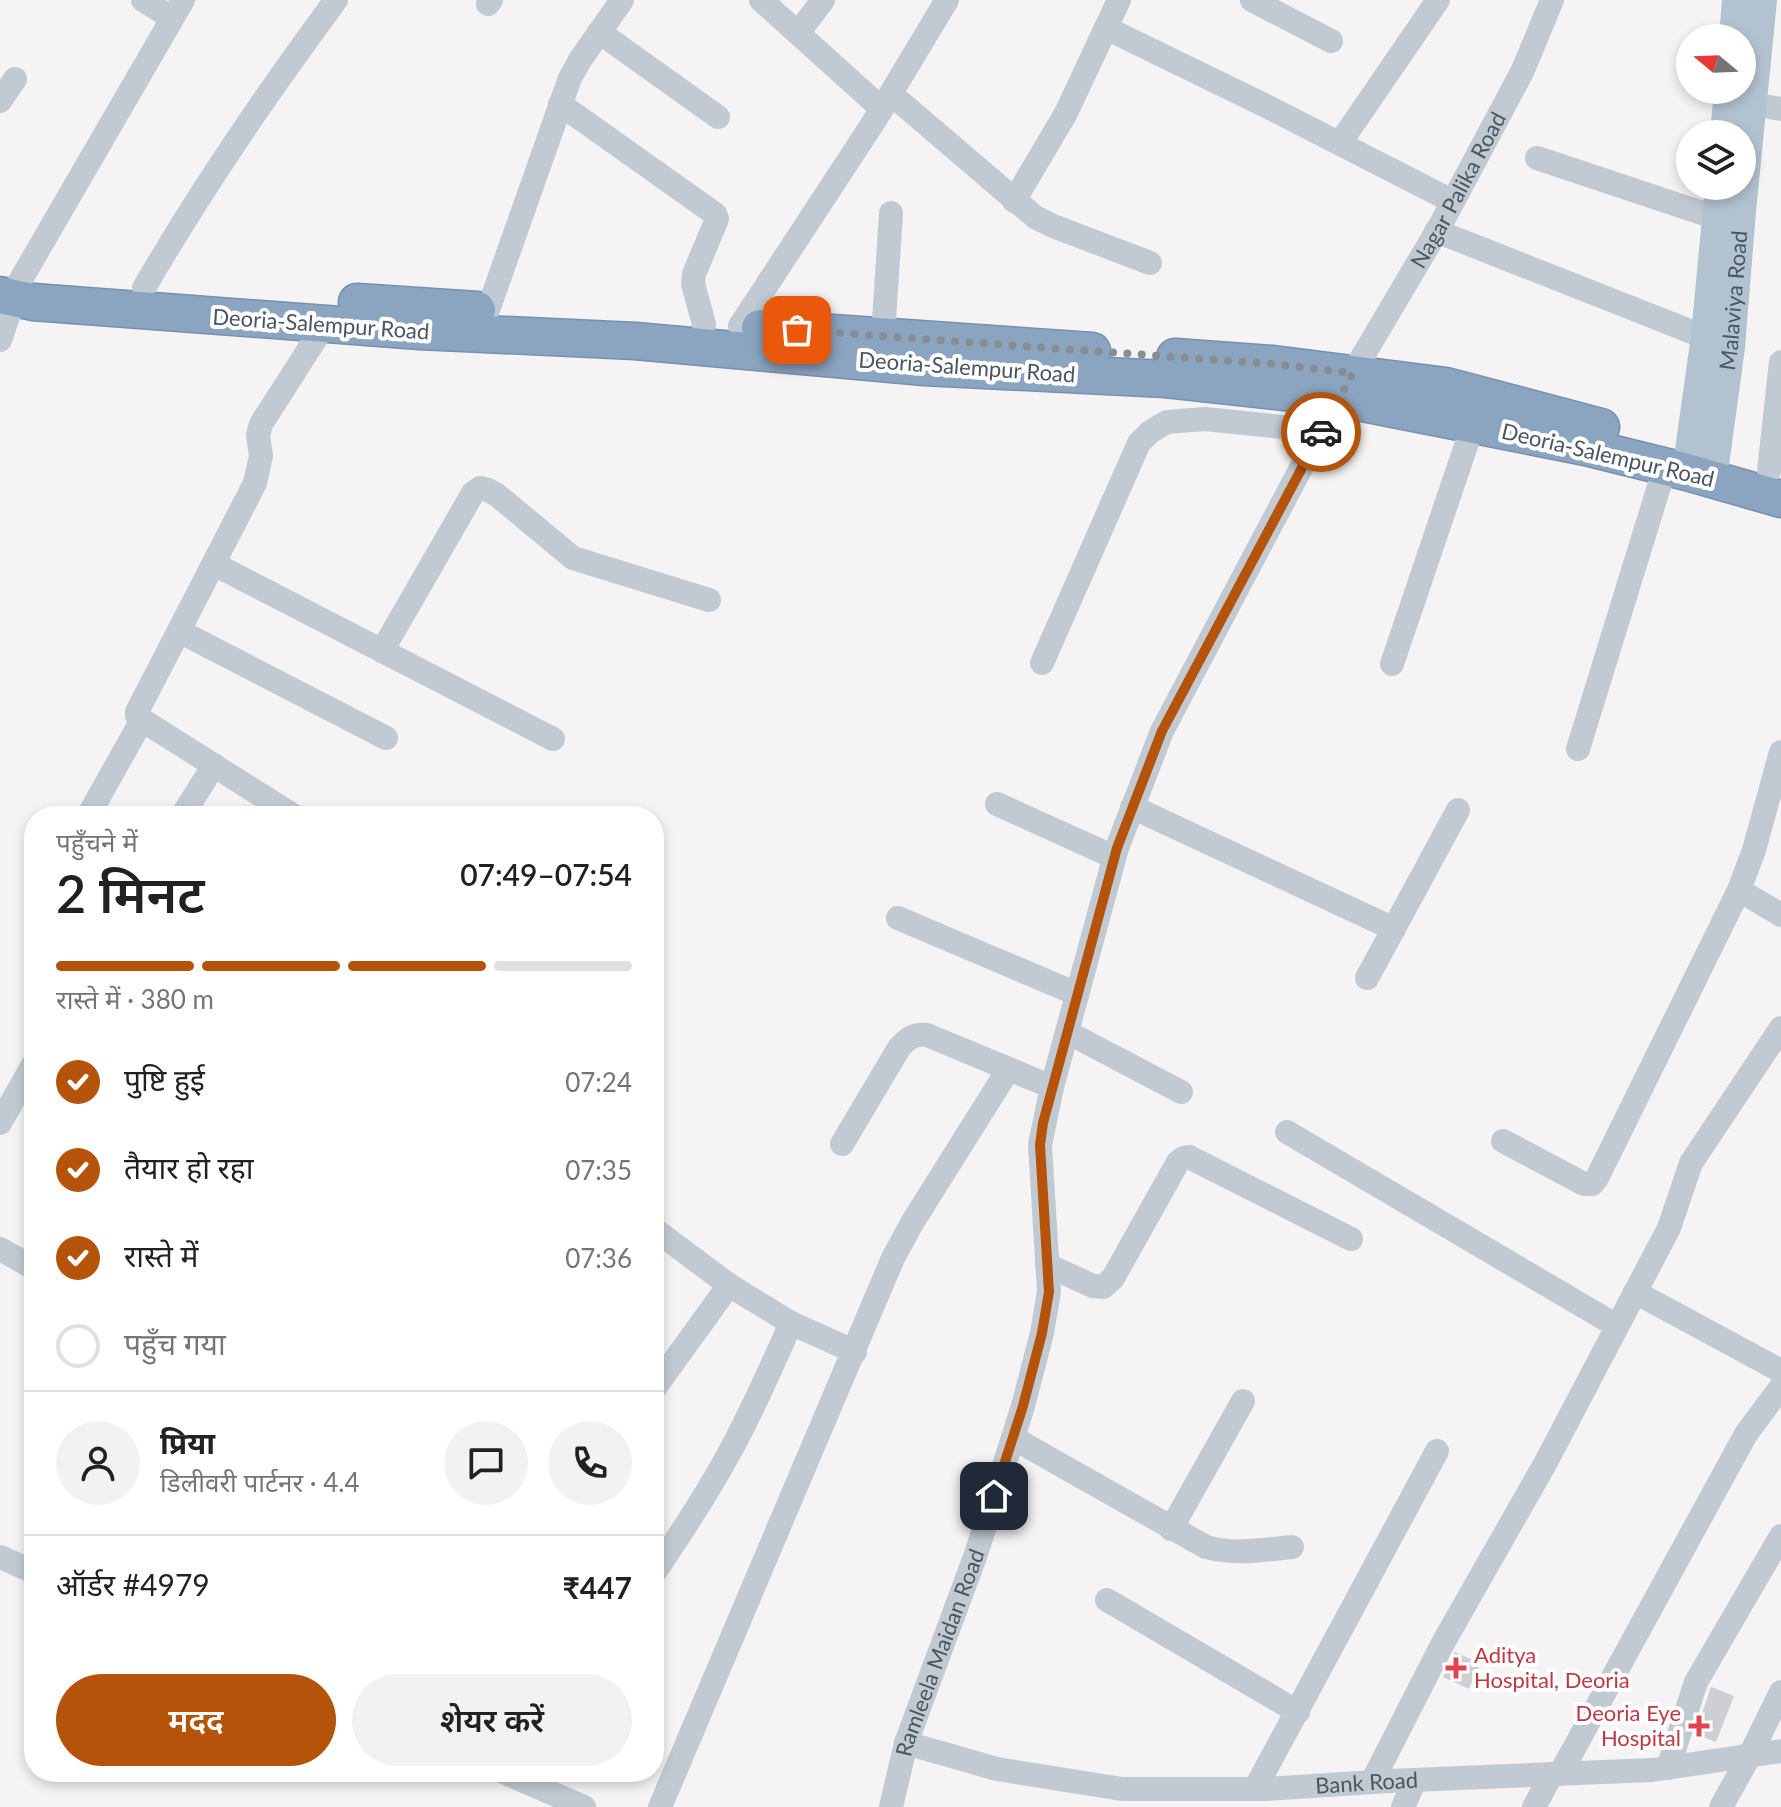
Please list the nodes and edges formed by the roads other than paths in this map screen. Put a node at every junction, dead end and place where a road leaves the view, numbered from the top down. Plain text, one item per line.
1 (143, 0) edge
2 (336, 0) edge
3 (622, 0) edge
4 (761, 0) edge
5 (823, 0) edge
6 (947, 0) edge
7 (1119, 0) edge
8 (1252, 0) edge
9 (1438, 0) edge
10 (1552, 0) edge
11 (1737, 0) edge
12 (1762, 0) edge
13 (178, 9) edge
14 (1735, 24) edge
15 (1756, 24) edge
16 (1106, 28) junction
17 (599, 32) junction
18 (798, 33) junction
19 (1331, 41) dead end
20 (15, 79) dead end
21 (0, 101) edge
22 (886, 101) junction
23 (1756, 103) edge
24 (560, 104) junction
25 (1736, 104) edge
26 (1781, 109) edge
27 (718, 117) dead end
28 (1340, 143) junction
29 (1537, 158) dead end
30 (1719, 200) edge
31 (1014, 201) junction
32 (1452, 201) junction
33 (891, 213) dead end
34 (1717, 218) junction
35 (1436, 231) junction
36 (1150, 263) dead end
37 (144, 288) junction
38 (8, 289) edge
39 (488, 310) junction
40 (325, 324) junction
41 (704, 324) junction
42 (740, 326) junction
43 (883, 336) junction
44 (0, 340) edge
45 (1718, 342) junction
46 (1781, 362) edge
47 (1346, 386) junction
48 (1473, 425) junction
49 (1321, 431) junction
50 (1694, 465) junction
51 (1777, 482) edge
52 (214, 564) junction
53 (709, 600) dead end
54 (179, 631) junction
55 (382, 651) junction
56 (1042, 663) dead end
57 (1392, 664) dead end
58 (142, 720) junction
59 (386, 738) dead end
60 (553, 739) dead end
61 (1578, 749) dead end
62 (1781, 752) edge
63 (214, 765) junction
64 (997, 804) dead end
65 (94, 806) edge
66 (188, 806) edge
67 (278, 806) edge
68 (1132, 807) junction
69 (1458, 810) dead end
70 (1114, 857) junction
71 (1739, 890) junction
72 (1781, 915) edge
73 (898, 918) dead end
74 (1394, 929) junction
75 (1367, 978) dead end
76 (1077, 994) junction
77 (1781, 1028) edge
78 (1067, 1032) junction
79 (1772, 1060) edge
80 (1008, 1070) junction
81 (24, 1081) edge
82 (1052, 1087) junction
83 (1181, 1092) dead end
84 (0, 1123) edge
85 (1287, 1132) dead end
86 (1503, 1141) dead end
87 (842, 1144) dead end
88 (664, 1236) edge
89 (1351, 1239) dead end
90 (0, 1249) edge
91 (24, 1262) edge
92 (1047, 1265) junction
93 (729, 1285) junction
94 (1635, 1292) junction
95 (791, 1323) junction
96 (1617, 1326) junction
97 (855, 1352) junction
98 (1781, 1371) edge
99 (664, 1375) edge
100 (1781, 1387) edge
101 (1243, 1401) dead end
102 (1013, 1438) junction
103 (1437, 1451) dead end
104 (1171, 1529) junction
105 (1781, 1536) edge
106 (1292, 1547) dead end
107 (0, 1557) edge
108 (664, 1558) edge
109 (24, 1568) edge
110 (1107, 1600) dead end
111 (1781, 1692) edge
112 (1298, 1712) junction
113 (906, 1743) junction
114 (1781, 1751) edge
115 (1750, 1755) junction
116 (1668, 1768) junction
117 (1556, 1774) junction
118 (1415, 1780) junction
119 (526, 1782) edge
120 (1372, 1782) junction
121 (1255, 1789) junction
122 (584, 1807) edge
123 (660, 1807) edge
124 (891, 1807) edge
125 (1403, 1807) edge
126 (1534, 1807) edge
127 (1721, 1807) edge

1 - 13 street
2 - 37 street
3 - 17 street
4 - 18 street
5 - 18 street
6 - 22 street
7 - 16 street
8 - 19 street
9 - 28 street
10 - 32 street, Nagar Palika Road
11 - 14 main road
12 - 15 main road, Malaviya Road
13 - 38 street
16 - 28 street
16 - 31 street
17 - 24 street
17 - 27 street
18 - 22 street
20 - 21 street
22 - 31 street
22 - 42 street
23 - 26 street
24 - 39 street
24 - 41 street
25 - 45 main road, Malaviya Road
28 - 32 street
29 - 34 street
30 - 34 main road, Malaviya Road
31 - 36 street
32 - 35 street, Nagar Palika Road
33 - 43 street
34 - 45 main road, Malaviya Road
35 - 45 street
35 - 47 street, Nagar Palika Road
37 - 38 highway, Deoria-Salempur Road
37 - 39 highway, Deoria-Salempur Road
38 - 40 highway, Deoria-Salempur Road
38 - 44 street
39 - 41 highway, Deoria-Salempur Road
40 - 47 highway, Deoria-Salempur Road
40 - 52 street
41 - 42 highway, Deoria-Salempur Road
42 - 43 highway, Deoria-Salempur Road
43 - 47 highway, Deoria-Salempur Road
45 - 50 main road, Malaviya Road
46 - 51 street
47 - 48 highway, Deoria-Salempur Road
47 - 49 street, Ramleela Maidan Road
47 - 50 highway, Deoria-Salempur Road
48 - 50 highway, Deoria-Salempur Road
48 - 57 street
49 - 56 street
49 - 68 street, Ramleela Maidan Road
50 - 51 highway, Deoria-Salempur Road
50 - 61 street
52 - 54 street
52 - 55 street
53 - 55 street
54 - 58 street
54 - 59 street
55 - 60 street
58 - 63 street
58 - 65 street
62 - 71 street
63 - 66 street
63 - 67 street
64 - 70 street
68 - 70 street, Ramleela Maidan Road
68 - 74 street
69 - 74 street
70 - 76 street, Ramleela Maidan Road
71 - 72 street
71 - 86 street
73 - 76 street
74 - 75 street
76 - 78 street, Ramleela Maidan Road
77 - 79 street
78 - 82 street, Ramleela Maidan Road
78 - 83 street
79 - 94 street
80 - 82 street
80 - 87 street
80 - 97 street
81 - 84 street
82 - 92 street, Ramleela Maidan Road
85 - 96 street
88 - 93 street
89 - 92 street
90 - 91 street
92 - 102 street, Ramleela Maidan Road
93 - 95 street
93 - 99 street
94 - 96 street
94 - 98 street
95 - 97 street
95 - 108 street
96 - 120 street
97 - 123 street
100 - 117 street
101 - 104 street
102 - 104 street
102 - 113 street, Ramleela Maidan Road
103 - 112 street
104 - 106 street
105 - 116 street
107 - 109 street
110 - 112 street
111 - 115 street
112 - 121 street
113 - 121 street, Bank Road
113 - 124 street, Ramleela Maidan Road
114 - 115 street, Bank Road
115 - 116 street, Bank Road
115 - 127 street
116 - 117 street, Bank Road
117 - 118 street, Bank Road
117 - 126 street
118 - 120 street, Bank Road
118 - 125 street
119 - 122 street
120 - 121 street, Bank Road

